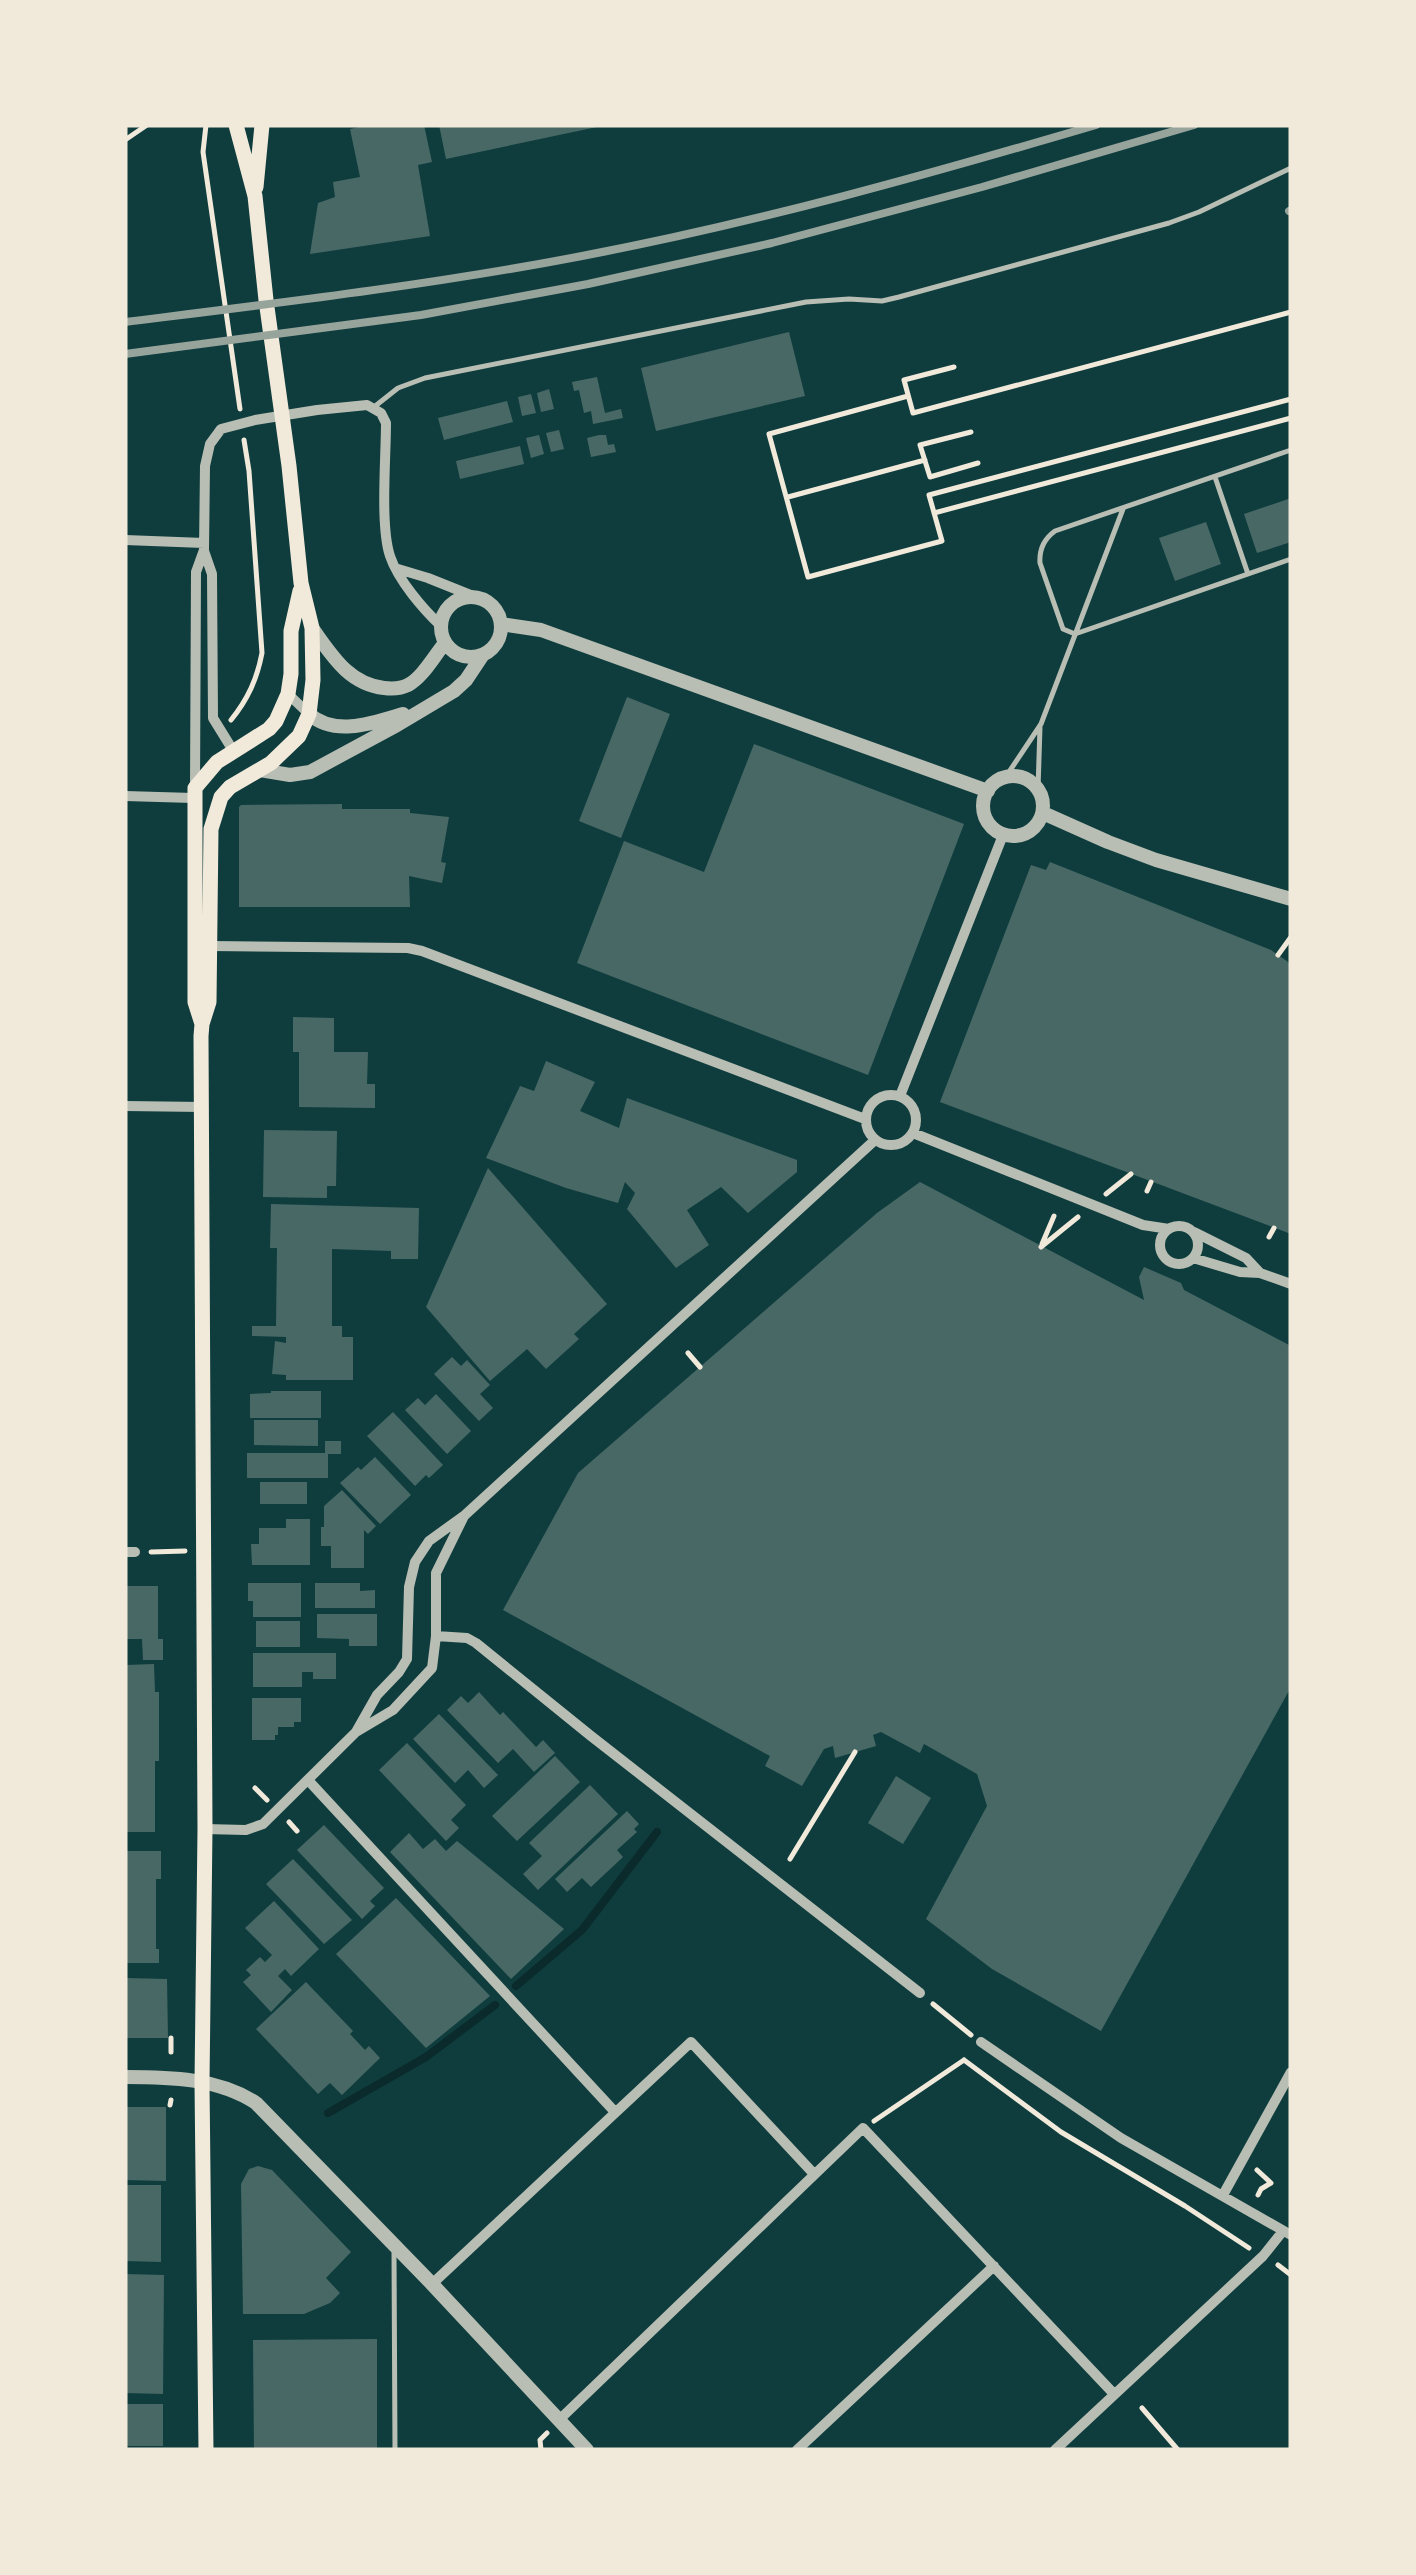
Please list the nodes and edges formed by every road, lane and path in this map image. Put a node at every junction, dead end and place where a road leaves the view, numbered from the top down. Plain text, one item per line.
1 (148, 125) edge
2 (206, 125) edge
3 (236, 125) edge
4 (262, 125) edge
5 (125, 140) edge
6 (1291, 168) edge
7 (255, 196) junction
8 (1291, 312) edge
9 (954, 367) dead end
10 (908, 396) junction
11 (1291, 399) edge
12 (374, 407) junction
13 (240, 413) dead end
14 (1291, 418) edge
15 (244, 432) dead end
16 (970, 432) dead end
17 (1291, 450) edge
18 (924, 460) junction
19 (978, 463) dead end
20 (1215, 477) junction
21 (786, 498) junction
22 (1123, 509) junction
23 (934, 513) junction
24 (125, 540) edge
25 (204, 546) junction
26 (1291, 559) edge
27 (397, 568) junction
28 (1248, 574) junction
29 (301, 583) junction
30 (474, 596) junction
31 (196, 602) junction
32 (213, 602) junction
33 (501, 624) junction
34 (441, 626) junction
35 (312, 628) junction
36 (1075, 634) junction
37 (445, 643) junction
38 (482, 656) junction
39 (195, 679) junction
40 (213, 680) junction
41 (249, 694) dead end
42 (288, 694) junction
43 (423, 708) junction
44 (309, 714) junction
45 (1040, 724) junction
46 (234, 752) junction
47 (260, 770) junction
48 (1005, 778) junction
49 (1038, 790) junction
50 (988, 791) junction
51 (194, 793) junction
52 (125, 796) edge
53 (1043, 812) junction
54 (1003, 834) junction
55 (1291, 899) edge
56 (1291, 937) edge
57 (210, 946) junction
58 (1278, 955) dead end
59 (202, 1024) junction
60 (900, 1096) junction
61 (125, 1106) edge
62 (202, 1107) junction
63 (865, 1119) junction
64 (912, 1133) junction
65 (876, 1140) junction
66 (1151, 1182) dead end
67 (1147, 1191) dead end
68 (1054, 1216) dead end
69 (1274, 1228) dead end
70 (1169, 1229) junction
71 (1192, 1231) junction
72 (1269, 1237) dead end
73 (1041, 1246) dead end
74 (1193, 1258) junction
75 (1260, 1273) junction
76 (1291, 1284) edge
77 (688, 1353) dead end
78 (700, 1367) dead end
79 (465, 1514) junction
80 (203, 1551) junction
81 (130, 1552) edge
82 (436, 1636) junction
83 (356, 1732) junction
84 (855, 1752) dead end
85 (308, 1780) junction
86 (255, 1788) dead end
87 (261, 1794) dead end
88 (289, 1823) dead end
89 (205, 1830) junction
90 (297, 1831) dead end
91 (790, 1860) dead end
92 (920, 1993) joint
93 (171, 2038) dead end
94 (980, 2042) junction
95 (171, 2052) dead end
96 (964, 2060) junction
97 (1291, 2072) edge
98 (125, 2077) edge
99 (202, 2082) junction
100 (615, 2112) junction
101 (863, 2128) junction
102 (1253, 2168) dead end
103 (814, 2174) junction
104 (1259, 2192) dead end
105 (1222, 2195) junction
106 (1238, 2226) dead end
107 (1287, 2233) edge
108 (1232, 2236) junction
109 (394, 2245) junction
110 (1250, 2248) dead end
111 (1275, 2263) dead end
112 (994, 2266) junction
113 (1291, 2275) edge
114 (432, 2284) junction
115 (1114, 2394) junction
116 (1142, 2408) dead end
117 (559, 2420) junction
118 (540, 2440) dead end
119 (206, 2450) edge
120 (394, 2450) edge
121 (540, 2450) edge
122 (587, 2450) edge
123 (797, 2450) edge
124 (1055, 2450) edge
125 (1178, 2450) edge

1 - 5 path
2 - 13 path
3 - 7 main road
4 - 7 main road
6 - 12 lane
7 - 29 main road
8 - 10 path
9 - 10 path
10 - 21 path
11 - 23 path
12 - 25 street
12 - 27 street
14 - 23 path
15 - 41 path
16 - 18 path
17 - 20 lane
18 - 19 path
18 - 21 path
20 - 22 lane
20 - 28 lane
21 - 23 path
22 - 36 lane
22 - 36 lane
24 - 25 street
25 - 31 street
25 - 32 street
26 - 28 lane
27 - 30 street
27 - 34 street
28 - 36 lane
29 - 35 main road
29 - 42 main road
30 - 33 street
30 - 34 street
31 - 32 lane
31 - 39 street
32 - 40 street
33 - 38 street
33 - 50 street
34 - 37 street
35 - 37 street
35 - 44 main road
36 - 45 lane
37 - 38 street
38 - 43 street
39 - 40 lane
39 - 51 street
40 - 46 street
42 - 44 street
42 - 46 main road
43 - 44 street
43 - 47 street
44 - 47 main road
45 - 48 lane
45 - 49 lane
46 - 51 main road
47 - 57 main road
48 - 49 street
48 - 50 street
49 - 53 street
50 - 54 street
51 - 52 street
51 - 59 main road
53 - 54 street
53 - 55 street
54 - 60 street
56 - 58 path
57 - 59 main road
57 - 63 street
59 - 62 main road
60 - 63 street
60 - 64 street
61 - 62 street
62 - 80 main road
63 - 65 street
64 - 65 street
64 - 70 street
65 - 79 street
66 - 67 path
68 - 73 path
69 - 72 path
70 - 71 street
70 - 74 street
71 - 74 street
71 - 75 street
74 - 75 street
75 - 76 street
77 - 78 path
79 - 82 street
79 - 83 street
80 - 81 path
80 - 89 main road
82 - 83 street
82 - 92 street
83 - 85 street
84 - 91 path
85 - 89 street
85 - 100 street
86 - 87 path
88 - 90 path
89 - 99 main road
92 - 94 path
93 - 95 path
94 - 96 path
94 - 105 street
96 - 101 path
96 - 108 path
97 - 105 street
98 - 99 street
99 - 109 street
99 - 119 main road
100 - 103 street
100 - 114 street
101 - 103 street
101 - 112 street
102 - 104 path
103 - 117 street
105 - 107 street
106 - 108 path
107 - 115 street
108 - 110 path
109 - 114 street
109 - 120 lane
111 - 113 path
112 - 115 street
112 - 123 street
114 - 117 street
115 - 124 street
116 - 125 path
117 - 122 street
118 - 121 path

